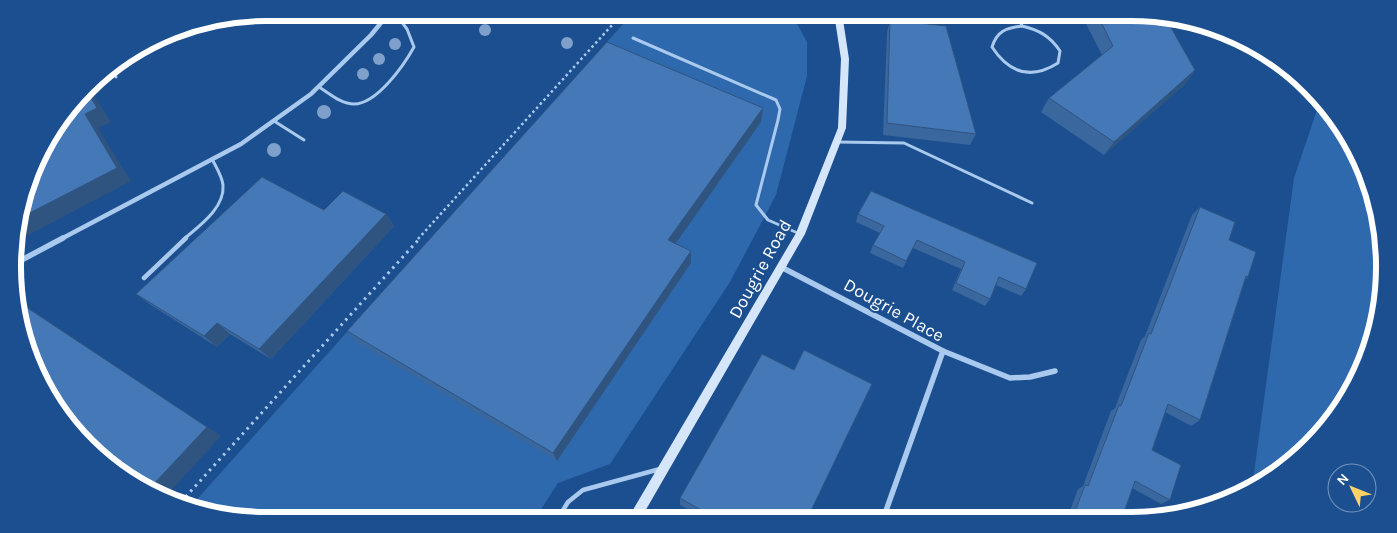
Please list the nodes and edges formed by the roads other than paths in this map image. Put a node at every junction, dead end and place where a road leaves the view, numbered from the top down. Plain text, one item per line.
1 (382, 21) edge
2 (401, 21) edge
3 (839, 21) edge
4 (1020, 21) edge
5 (1022, 26) junction
6 (633, 38) dead end
7 (319, 87) junction
8 (274, 121) junction
9 (304, 140) dead end
10 (836, 142) junction
11 (212, 159) junction
12 (1032, 204) dead end
13 (800, 234) junction
14 (21, 260) edge
15 (781, 267) junction
16 (144, 278) dead end
17 (943, 351) junction
18 (1055, 371) dead end
19 (663, 468) junction
20 (562, 512) edge
21 (638, 512) edge
22 (886, 512) edge

1 - 7 street
2 - 7 lane
3 - 10 street, Dougrie Road
4 - 5 lane
5 - 5 lane
6 - 13 lane
7 - 8 street
8 - 9 lane
8 - 11 street
10 - 12 lane
10 - 13 street, Dougrie Road
11 - 14 street
11 - 16 lane
13 - 15 street, Dougrie Road
15 - 17 street, Dougrie Place
15 - 19 street, Dougrie Road
17 - 18 street
17 - 22 street, Dougrie Place
19 - 20 lane
19 - 21 street, Dougrie Road

